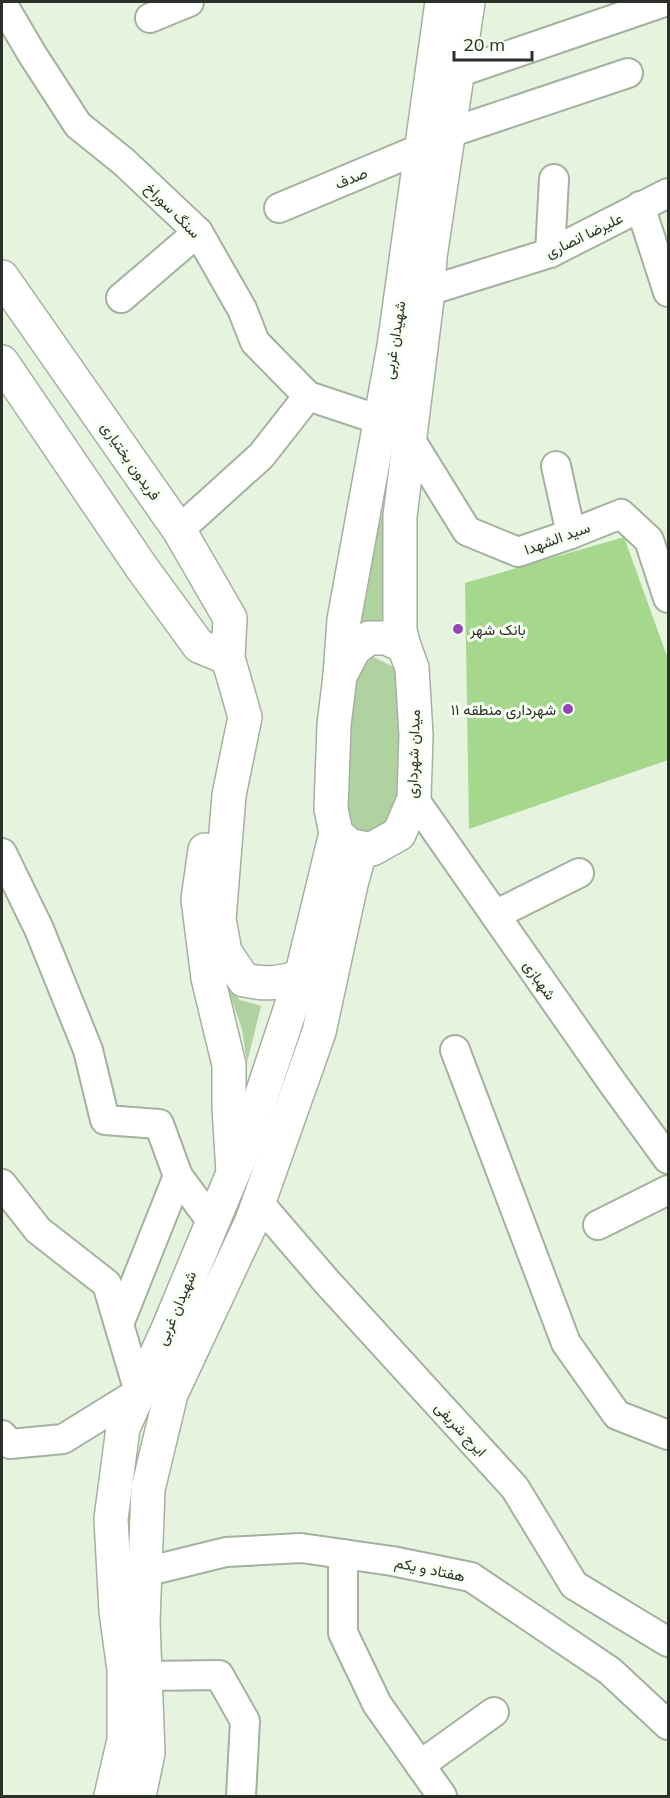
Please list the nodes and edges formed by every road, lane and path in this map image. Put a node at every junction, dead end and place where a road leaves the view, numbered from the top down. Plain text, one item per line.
1 (189, 2) edge
2 (442, 2) edge
3 (468, 2) edge
4 (664, 2) edge
5 (2, 3) edge
6 (150, 18) dead end
7 (457, 73) junction
8 (628, 73) dead end
9 (435, 140) junction
10 (554, 179) dead end
11 (669, 193) edge
12 (640, 207) junction
13 (279, 208) dead end
14 (198, 232) junction
15 (550, 253) junction
16 (2, 277) edge
17 (428, 291) junction
18 (669, 292) edge
19 (121, 298) dead end
20 (2, 362) edge
21 (309, 396) junction
22 (380, 420) junction
23 (410, 440) junction
24 (555, 466) dead end
25 (179, 530) junction
26 (571, 534) junction
27 (669, 598) edge
28 (404, 646) junction
29 (228, 658) junction
30 (340, 676) junction
31 (229, 795) junction
32 (414, 799) junction
33 (349, 840) junction
34 (2, 853) edge
35 (579, 873) dead end
36 (495, 915) junction
37 (302, 977) junction
38 (455, 1050) dead end
39 (669, 1159) edge
40 (233, 1173) junction
41 (178, 1176) junction
42 (2, 1184) edge
43 (669, 1190) edge
44 (259, 1203) junction
45 (213, 1222) junction
46 (598, 1225) dead end
47 (119, 1324) junction
48 (139, 1392) junction
49 (2, 1435) edge
50 (669, 1435) edge
51 (343, 1554) junction
52 (145, 1572) junction
53 (669, 1641) edge
54 (145, 1676) junction
55 (494, 1712) dead end
56 (669, 1725) edge
57 (420, 1765) junction
58 (111, 1797) edge
59 (139, 1797) edge
60 (241, 1797) edge
61 (442, 1797) edge

1 - 6 street
2 - 9 main road, شهیدان غربی
3 - 7 main road, شهیدان غربی
4 - 7 street
5 - 14 street, سنگ سوراخ
7 - 9 main road, شهیدان غربی
8 - 9 street, صدف
9 - 13 street, صدف
9 - 17 main road, شهیدان غربی
9 - 22 main road, شهیدان غربی
10 - 15 street
11 - 12 street, علیرضا انصاری
12 - 15 street, علیرضا انصاری
12 - 18 street
14 - 19 street
14 - 21 street, سنگ سوراخ
15 - 17 street, علیرضا انصاری
16 - 25 main road, فریدون بختیاری
17 - 23 main road, شهیدان غربی
20 - 29 main road
21 - 22 street, سنگ سوراخ
21 - 25 street
22 - 30 main road, شهیدان غربی
23 - 26 street, سید الشهدا
23 - 28 main road, شهیدان غربی
24 - 26 street
25 - 29 main road, فریدون بختیاری
26 - 27 street, سید الشهدا
28 - 30 main road
28 - 32 main road, میدان شهرداری
29 - 31 main road, فریدون بختیاری
30 - 33 main road
31 - 37 main road
31 - 40 main road
32 - 33 main road, میدان شهرداری
32 - 36 street, شهبازی
33 - 37 main road, شهیدان غربی
33 - 44 main road, شهیدان غربی
34 - 41 street
35 - 36 street
36 - 39 street, شهبازی
37 - 40 main road, شهیدان غربی
38 - 50 street
40 - 45 main road, شهیدان غربی
41 - 45 street
41 - 47 street
42 - 47 street
43 - 46 street
44 - 52 main road, شهیدان غربی
44 - 53 street, ایرج شریفی
45 - 48 main road, شهیدان غربی
47 - 48 street
48 - 49 street
48 - 58 main road, شهیدان غربی
51 - 52 street, هفتاد و یکم
51 - 56 street, هفتاد و یکم
51 - 57 street
52 - 54 main road, شهیدان غربی
54 - 59 main road, شهیدان غربی
54 - 60 street
55 - 57 street
57 - 61 street

